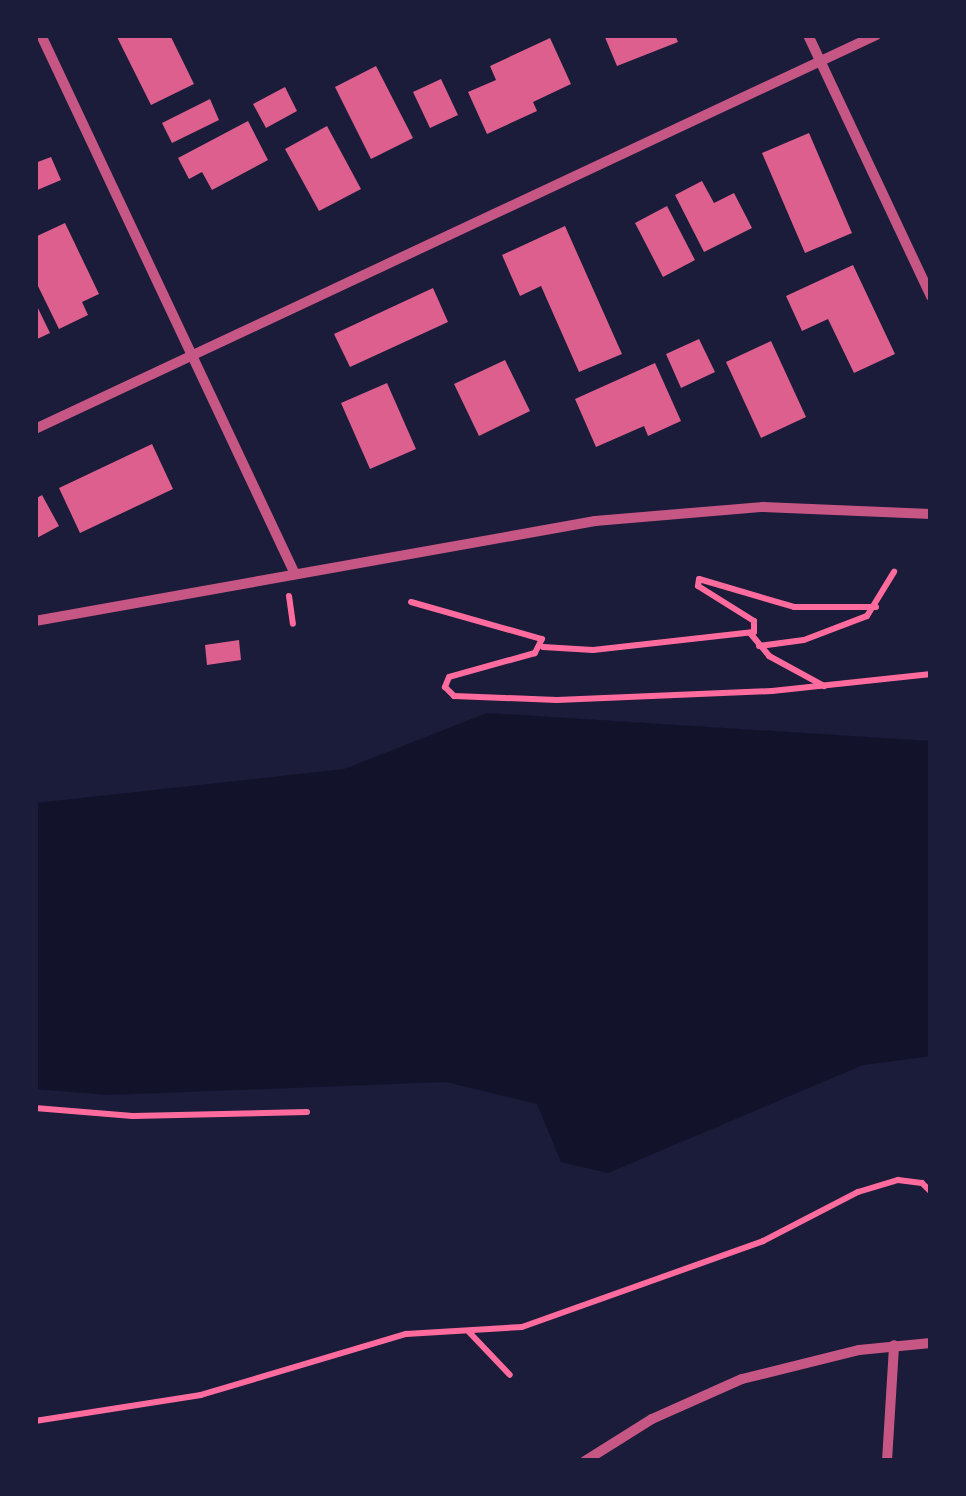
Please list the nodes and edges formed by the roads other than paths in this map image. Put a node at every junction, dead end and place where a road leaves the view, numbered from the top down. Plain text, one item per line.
1 (41, 35) edge
2 (808, 35) edge
3 (876, 35) edge
4 (820, 61) junction
5 (931, 296) edge
6 (192, 355) junction
7 (35, 429) edge
8 (931, 514) edge
9 (295, 574) junction
10 (35, 621) edge
11 (931, 1342) edge
12 (894, 1345) junction
13 (585, 1461) edge
14 (887, 1461) edge

1 - 6 street
2 - 4 street
3 - 4 street
4 - 5 street
4 - 6 street
6 - 7 street
6 - 9 street
8 - 9 street
9 - 10 street
11 - 12 street
12 - 13 street
12 - 14 street

